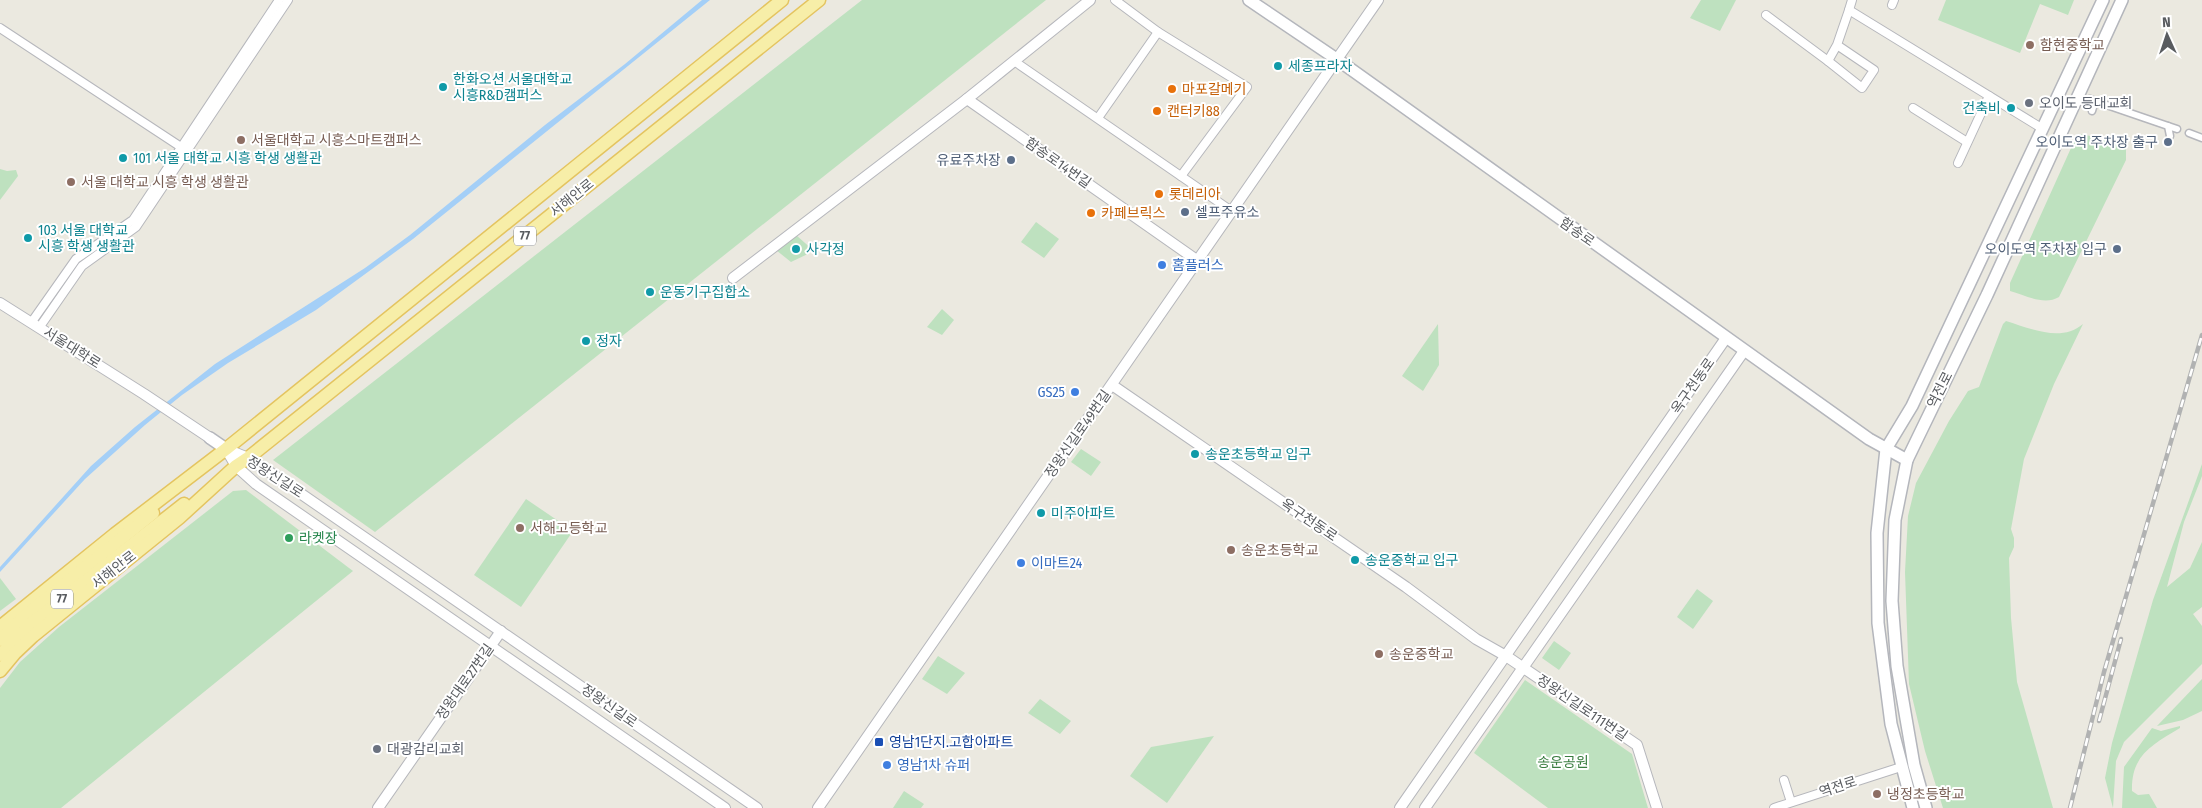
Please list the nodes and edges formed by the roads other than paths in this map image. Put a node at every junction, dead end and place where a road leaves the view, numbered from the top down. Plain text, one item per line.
1 (280, 0) edge
2 (288, 0) edge
3 (782, 0) edge
4 (819, 0) edge
5 (1090, 0) edge
6 (1115, 0) edge
7 (1249, 0) edge
8 (1378, 0) edge
9 (1852, 0) edge
10 (2103, 0) edge
11 (2122, 0) edge
12 (1849, 10) junction
13 (1766, 15) dead end
14 (0, 28) edge
15 (1158, 32) junction
16 (1837, 45) junction
17 (1338, 60) junction
18 (1014, 61) junction
19 (1828, 61) junction
20 (1989, 96) junction
21 (967, 99) junction
22 (1913, 108) dead end
23 (2092, 111) dead end
24 (1098, 118) junction
25 (2168, 126) junction
26 (2043, 129) junction
27 (2177, 129) dead end
28 (2189, 133) dead end
29 (2170, 136) dead end
30 (2202, 138) edge
31 (1967, 142) junction
32 (184, 149) junction
33 (1958, 163) dead end
34 (1181, 176) junction
35 (1233, 212) junction
36 (1198, 262) junction
37 (733, 278) dead end
38 (0, 303) edge
39 (35, 325) junction
40 (1726, 338) junction
41 (1744, 351) junction
42 (1112, 385) junction
43 (210, 438) joint
44 (1886, 449) junction
45 (222, 451) junction
46 (248, 458) junction
47 (1907, 460) junction
48 (234, 469) junction
49 (125, 544) junction
50 (0, 627) edge
51 (501, 631) junction
52 (0, 640) edge
53 (490, 645) junction
54 (0, 655) edge
55 (1506, 656) junction
56 (1523, 668) junction
57 (0, 671) edge
58 (1901, 767) junction
59 (1784, 780) dead end
60 (1791, 802) junction
61 (378, 808) edge
62 (725, 808) edge
63 (756, 808) edge
64 (818, 808) edge
65 (1400, 808) edge
66 (1425, 808) edge
67 (1657, 808) edge
68 (1774, 808) edge
69 (1913, 808) edge
70 (1926, 808) edge

1 - 32 street
2 - 32 street
3 - 45 main road, 서해안로 / 77
4 - 46 main road, 서해안로 / 77
5 - 18 street
6 - 15 street
7 - 17 main road, 함송로
8 - 17 street, 정왕신길로49번길
9 - 12 street
10 - 26 main road, 역전로
11 - 47 main road, 역전로
12 - 16 street
12 - 20 street
13 - 19 street
14 - 32 street
15 - 24 street
15 - 34 street
16 - 19 street
16 - 19 street
17 - 35 street, 정왕신길로49번길
17 - 40 main road, 함송로
18 - 21 street
18 - 24 street
20 - 26 street
20 - 31 street
21 - 36 street, 함송로14번길
21 - 37 street
22 - 31 street
23 - 25 street
24 - 34 street
25 - 27 street
25 - 29 street
26 - 44 main road, 역전로
28 - 30 street
31 - 33 street
32 - 39 street
34 - 35 street
35 - 36 street, 정왕신길로49번길
36 - 42 street, 정왕신길로49번길
38 - 39 street, 서울대학로
39 - 43 street, 서울대학로
40 - 41 main road, 함송로
40 - 55 street, 옥구천동로
41 - 44 main road, 함송로
41 - 56 street, 옥구천동로
42 - 55 street, 옥구천동로
42 - 64 street, 정왕신길로49번길
43 - 45 main road
44 - 47 main road, 함송로
44 - 58 main road, 역전로
45 - 46 street, 정왕신길로
45 - 48 street, 정왕신길로
45 - 49 main road, 서해안로 / 77
45 - 50 main road, 서해안로
46 - 48 main road, 서해안로 / 77
46 - 51 street, 정왕신길로
47 - 70 main road, 역전로
48 - 49 main road, 서해안로 / 77
48 - 53 street, 정왕신길로
48 - 57 main road, 서해안로
49 - 52 main road, 77
49 - 54 main road, 77
51 - 53 street, 정왕대로27번길
51 - 63 street, 정왕신길로
53 - 61 street, 정왕대로27번길
53 - 62 street, 정왕신길로
55 - 56 street, 옥구천동로
55 - 65 street, 옥구천동로
56 - 66 street, 옥구천동로
56 - 67 street, 정왕신길로111번길
58 - 60 street, 역전로
58 - 69 main road, 역전로
59 - 60 street
60 - 68 street, 역전로

